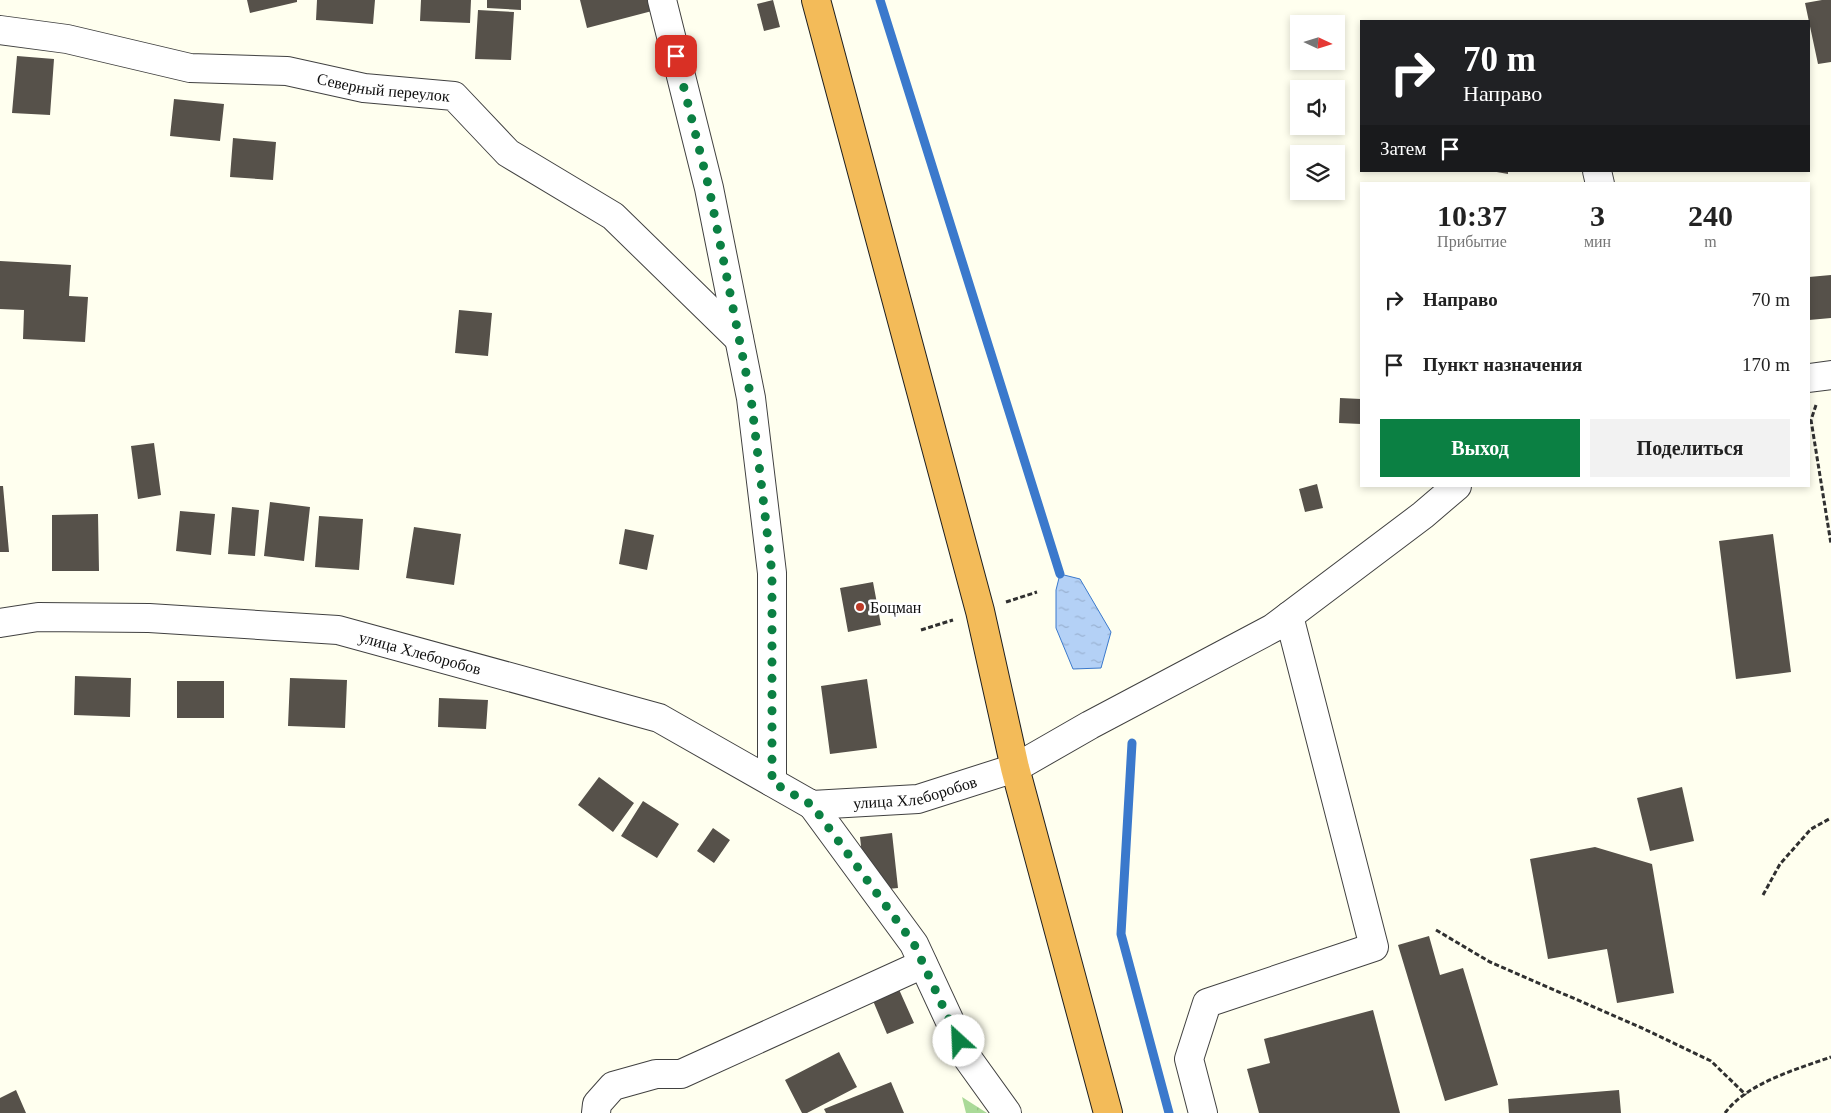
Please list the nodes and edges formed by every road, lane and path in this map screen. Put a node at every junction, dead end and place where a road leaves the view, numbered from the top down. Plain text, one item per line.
1 (662, 0) edge
2 (816, 0) edge
3 (0, 30) edge
4 (739, 340) junction
5 (1822, 376) edge
6 (1810, 418) edge
7 (1456, 487) edge
8 (1831, 544) edge
9 (1289, 616) junction
10 (0, 623) edge
11 (1015, 768) junction
12 (772, 782) junction
13 (812, 805) junction
14 (1831, 818) edge
15 (1762, 895) dead end
16 (1436, 930) dead end
17 (923, 964) junction
18 (1831, 1057) edge
19 (1746, 1095) junction
20 (596, 1113) edge
21 (1007, 1113) edge
22 (1108, 1113) edge
23 (1203, 1113) edge
24 (1726, 1113) edge

1 - 4 street
2 - 11 highway
3 - 4 street, Северный переулок
4 - 12 street
5 - 6 path
6 - 8 path
7 - 9 street, улица Хлеборобов
9 - 11 street, улица Хлеборобов
9 - 23 street
10 - 12 street, улица Хлеборобов
11 - 13 street, улица Хлеборобов
11 - 22 highway
12 - 13 street, улица Хлеборобов
13 - 17 street, улица Хлеборобов
14 - 15 path
16 - 19 path
17 - 20 street
17 - 21 street, улица Хлеборобов
18 - 19 path
19 - 24 path

